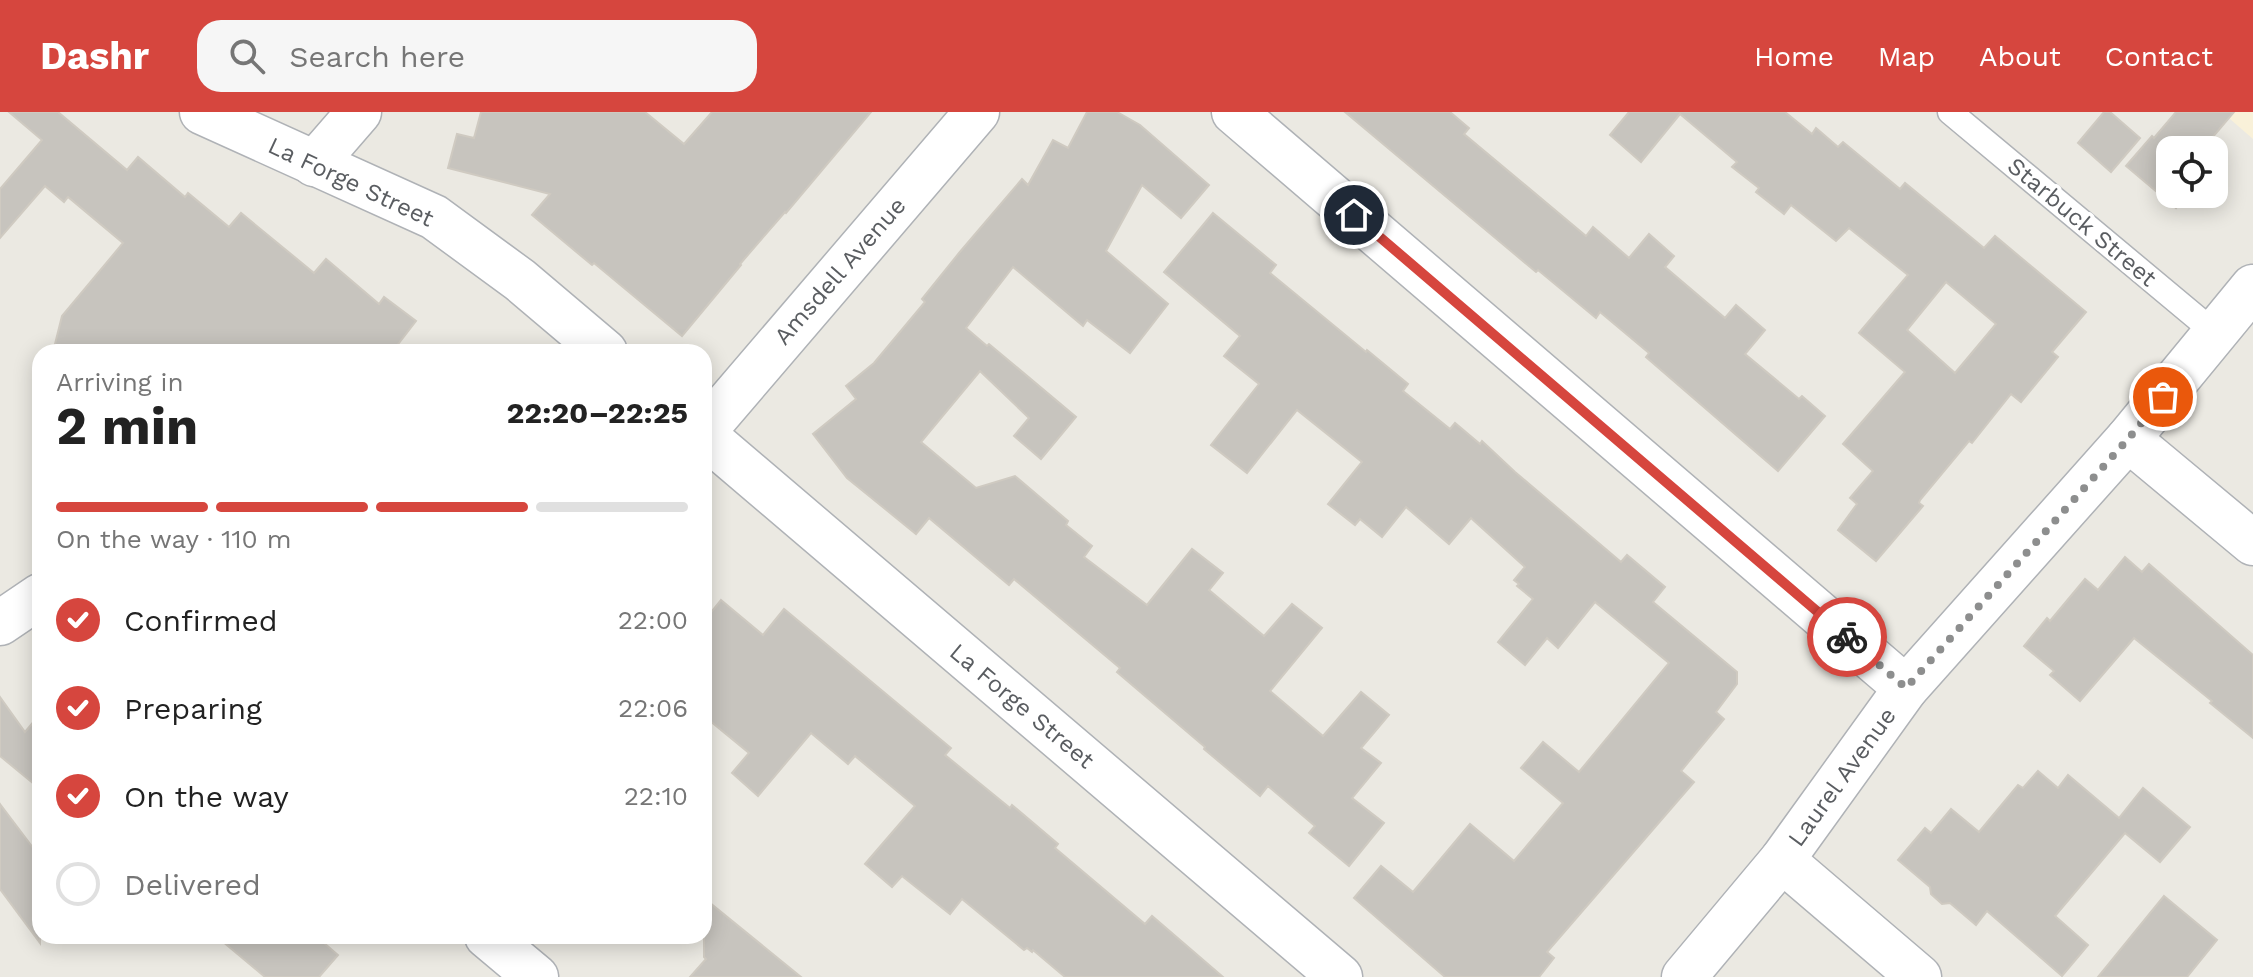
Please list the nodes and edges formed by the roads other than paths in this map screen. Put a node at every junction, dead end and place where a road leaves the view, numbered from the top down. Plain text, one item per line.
1 (202, 112) edge
2 (359, 112) edge
3 (977, 112) edge
4 (1234, 112) edge
5 (1950, 112) edge
6 (314, 164) junction
7 (2253, 287) edge
8 (2215, 333) junction
9 (596, 344) edge
10 (712, 424) edge
11 (2128, 439) junction
12 (712, 440) edge
13 (2253, 543) edge
14 (32, 601) edge
15 (0, 623) edge
16 (1906, 688) junction
17 (1782, 860) junction
18 (497, 944) edge
19 (536, 977) edge
20 (1340, 977) edge
21 (1684, 977) edge
22 (1919, 977) edge

1 - 6 street, La Forge Street
2 - 6 street
3 - 10 street, Amsdell Avenue
4 - 16 street
5 - 8 lane, Starbuck Street
6 - 9 street, La Forge Street
7 - 8 street, Laurel Avenue
8 - 11 street, Laurel Avenue
11 - 13 street
11 - 16 street, Laurel Avenue
12 - 20 street, La Forge Street
14 - 15 street
16 - 17 street, Laurel Avenue
17 - 21 street, Laurel Avenue
17 - 22 street
18 - 19 street

